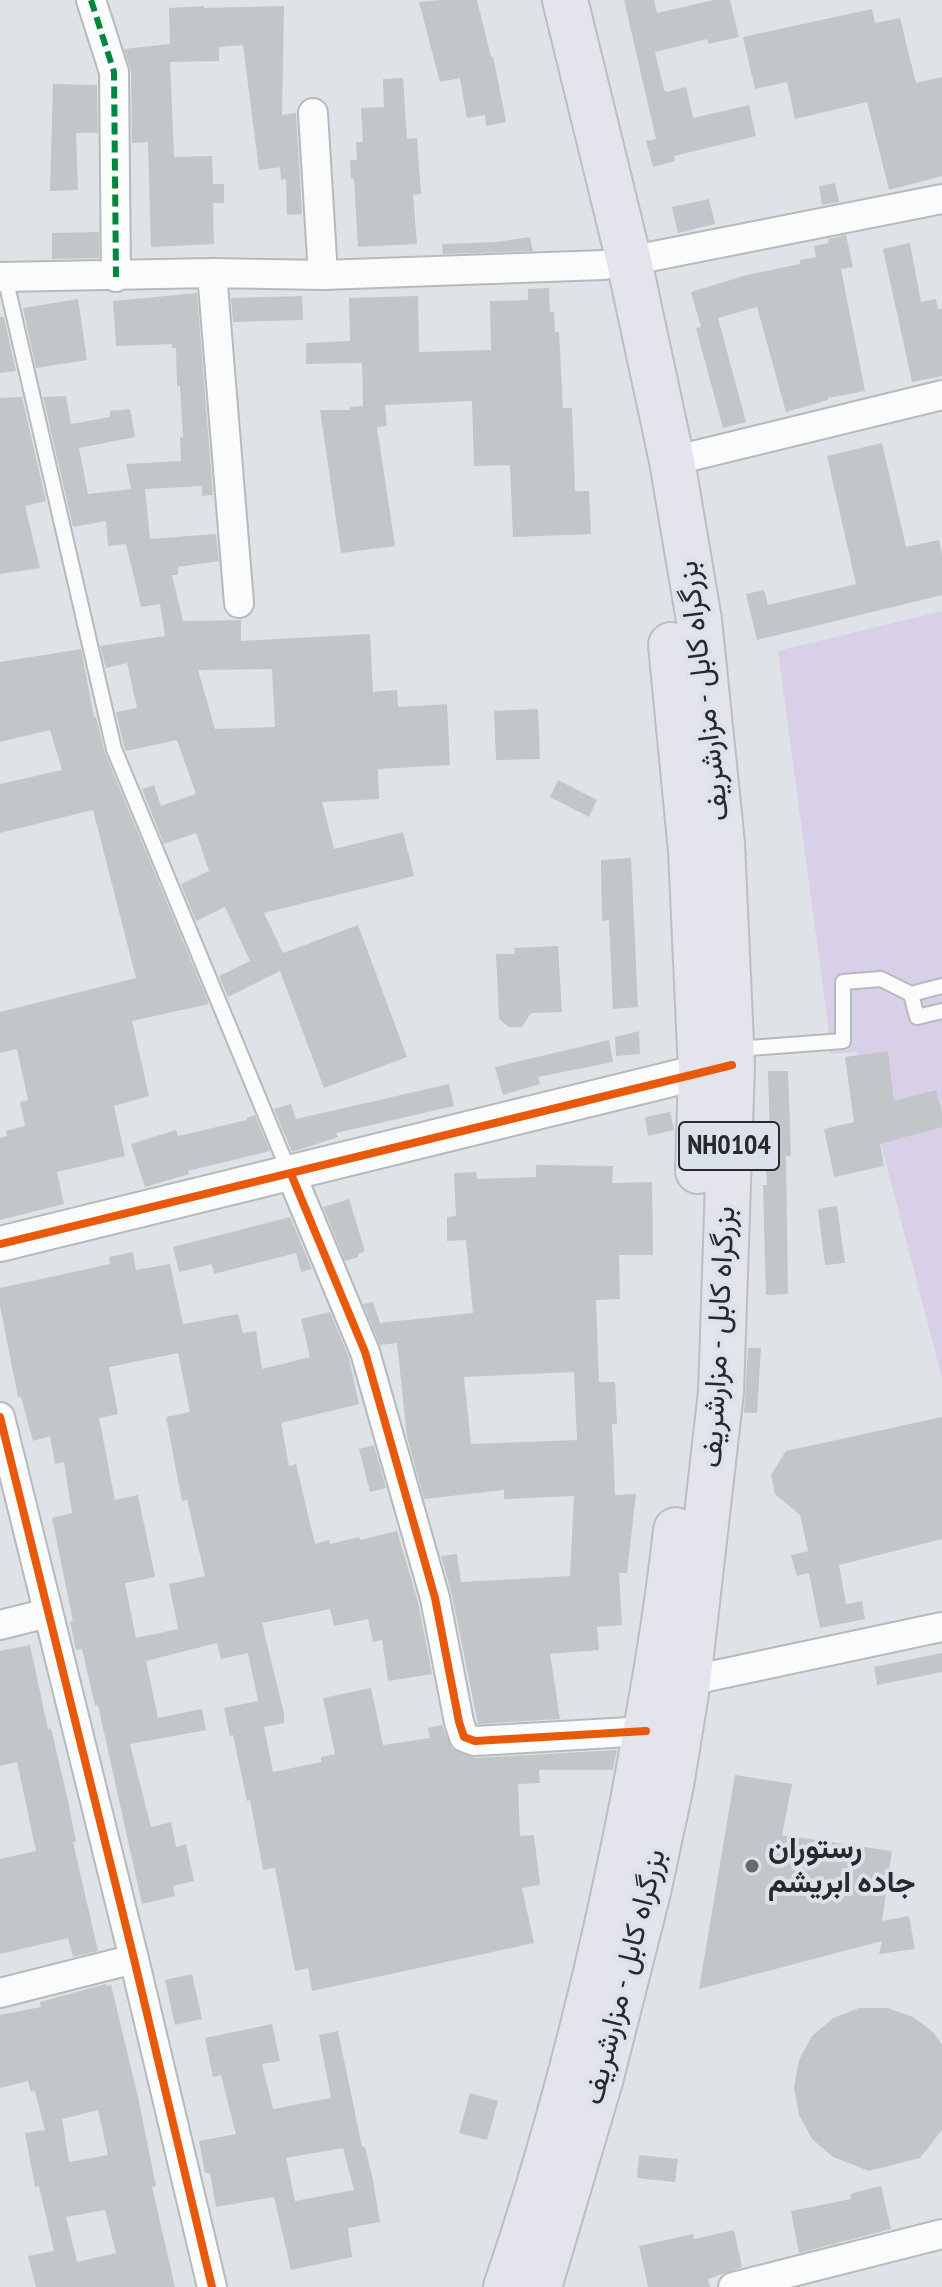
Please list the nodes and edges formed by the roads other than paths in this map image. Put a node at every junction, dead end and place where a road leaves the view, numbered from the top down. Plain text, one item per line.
1 (91, 0) edge
2 (539, 0) edge
3 (565, 0) edge
4 (313, 113) dead end
5 (942, 199) edge
6 (616, 263) junction
7 (212, 273) junction
8 (323, 275) junction
9 (2, 277) edge
10 (116, 277) junction
11 (942, 395) edge
12 (672, 461) junction
13 (239, 603) dead end
14 (942, 986) edge
15 (911, 994) junction
16 (942, 1011) edge
17 (722, 1062) junction
18 (291, 1174) junction
19 (0, 1244) edge
20 (0, 1417) edge
21 (48, 1613) junction
22 (0, 1625) edge
23 (942, 1627) edge
24 (688, 1681) junction
25 (646, 1731) junction
26 (134, 1959) junction
27 (0, 1993) edge
28 (942, 2234) edge
29 (212, 2287) edge
30 (506, 2287) edge
31 (539, 2287) edge
32 (733, 2287) edge

1 - 10 street
2 - 6 highway, بزرگراه کابل - مزارشریف / NH0104
3 - 6 highway, بزرگراه کابل - مزارشریف / NH0104
4 - 8 street
5 - 6 street
6 - 8 street
6 - 12 highway, بزرگراه کابل - مزارشریف / NH0104
6 - 17 highway, بزرگراه کابل - مزارشریف / NH0104
7 - 8 street
7 - 10 street
7 - 13 street
9 - 10 street
9 - 18 lane
11 - 12 street
12 - 17 highway, بزرگراه کابل - مزارشریف / NH0104
14 - 15 lane
15 - 16 lane
15 - 17 lane
17 - 18 street
17 - 24 highway, بزرگراه کابل - مزارشریف / NH0104
17 - 25 highway, بزرگراه کابل - مزارشریف / NH0104
18 - 19 street
18 - 25 street
20 - 21 street
21 - 22 street
21 - 26 street
23 - 24 street
24 - 31 highway, بزرگراه کابل - مزارشریف / NH0104
25 - 30 highway, بزرگراه کابل - مزارشریف / NH0104
26 - 27 street
26 - 29 street
28 - 32 street

